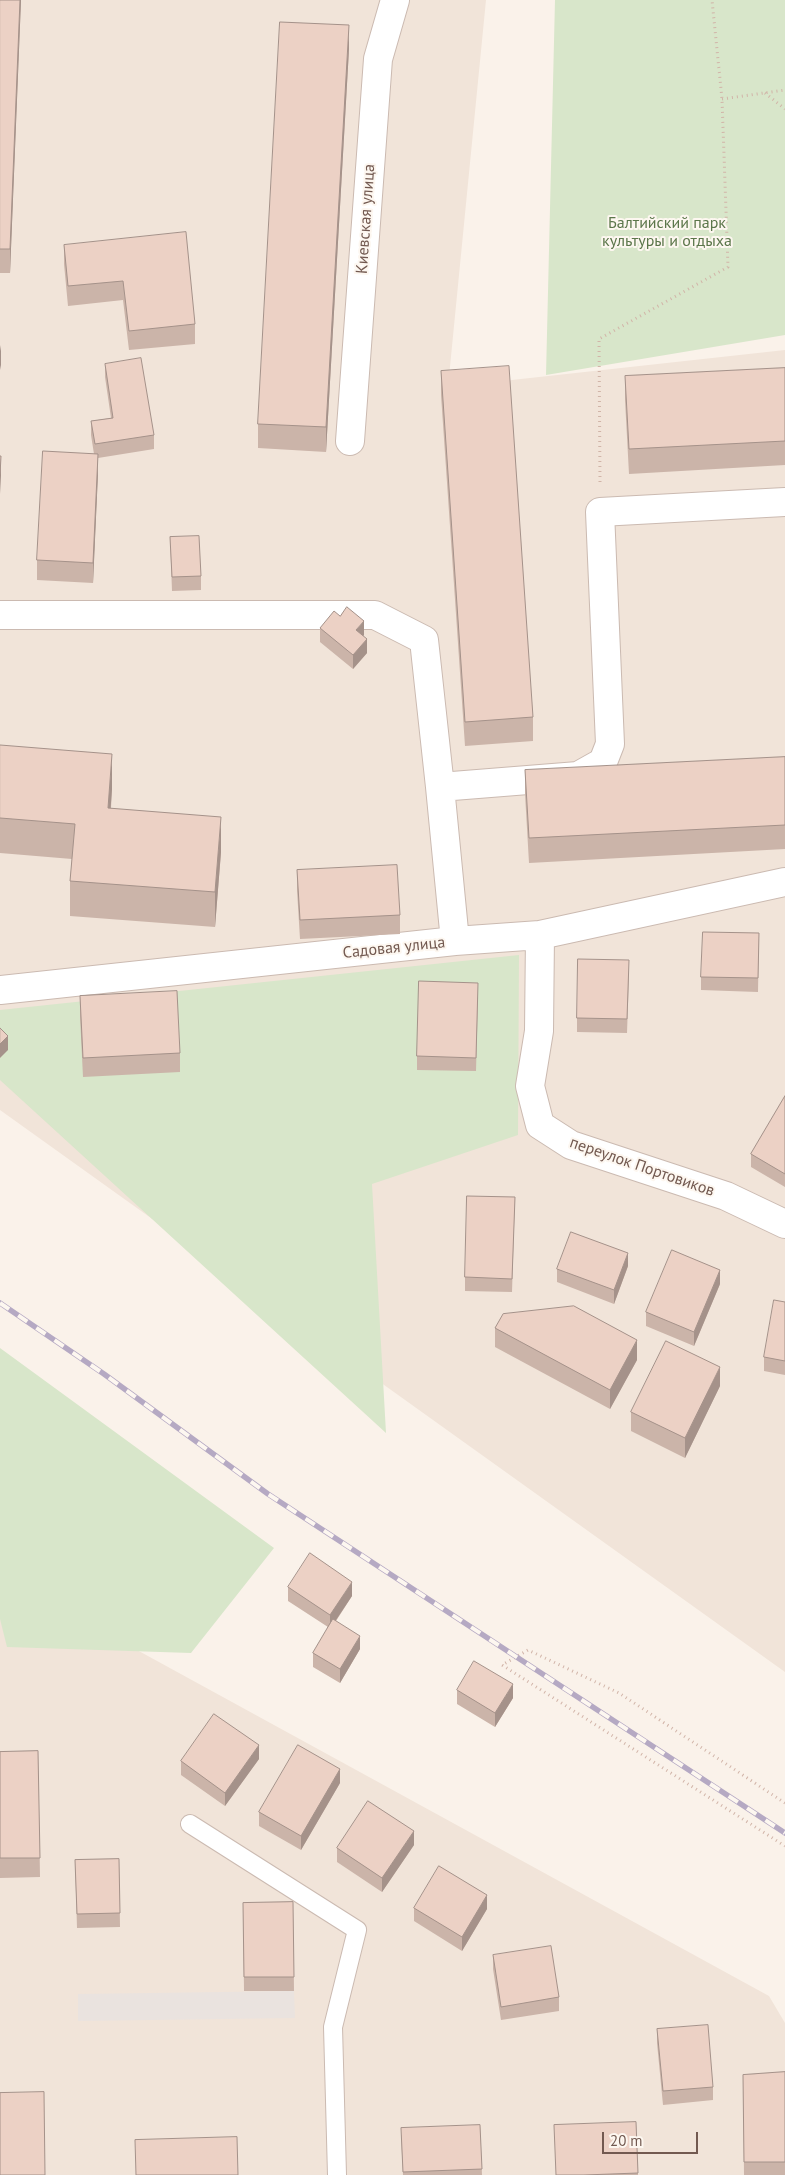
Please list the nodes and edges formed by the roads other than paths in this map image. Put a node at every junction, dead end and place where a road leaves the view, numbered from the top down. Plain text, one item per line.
1 (395, 0) edge
2 (350, 441) dead end
3 (785, 502) edge
4 (0, 616) edge
5 (440, 787) junction
6 (785, 882) edge
7 (540, 935) junction
8 (455, 941) junction
9 (0, 990) edge
10 (785, 1224) edge
11 (190, 1824) dead end
12 (337, 2175) edge

1 - 2 street, Киевская улица
3 - 5 street
4 - 5 street
5 - 8 street
6 - 7 street, Садовая улица
7 - 8 street, Садовая улица
7 - 10 street, переулок Портовиков
8 - 9 street, Садовая улица
11 - 12 lane

